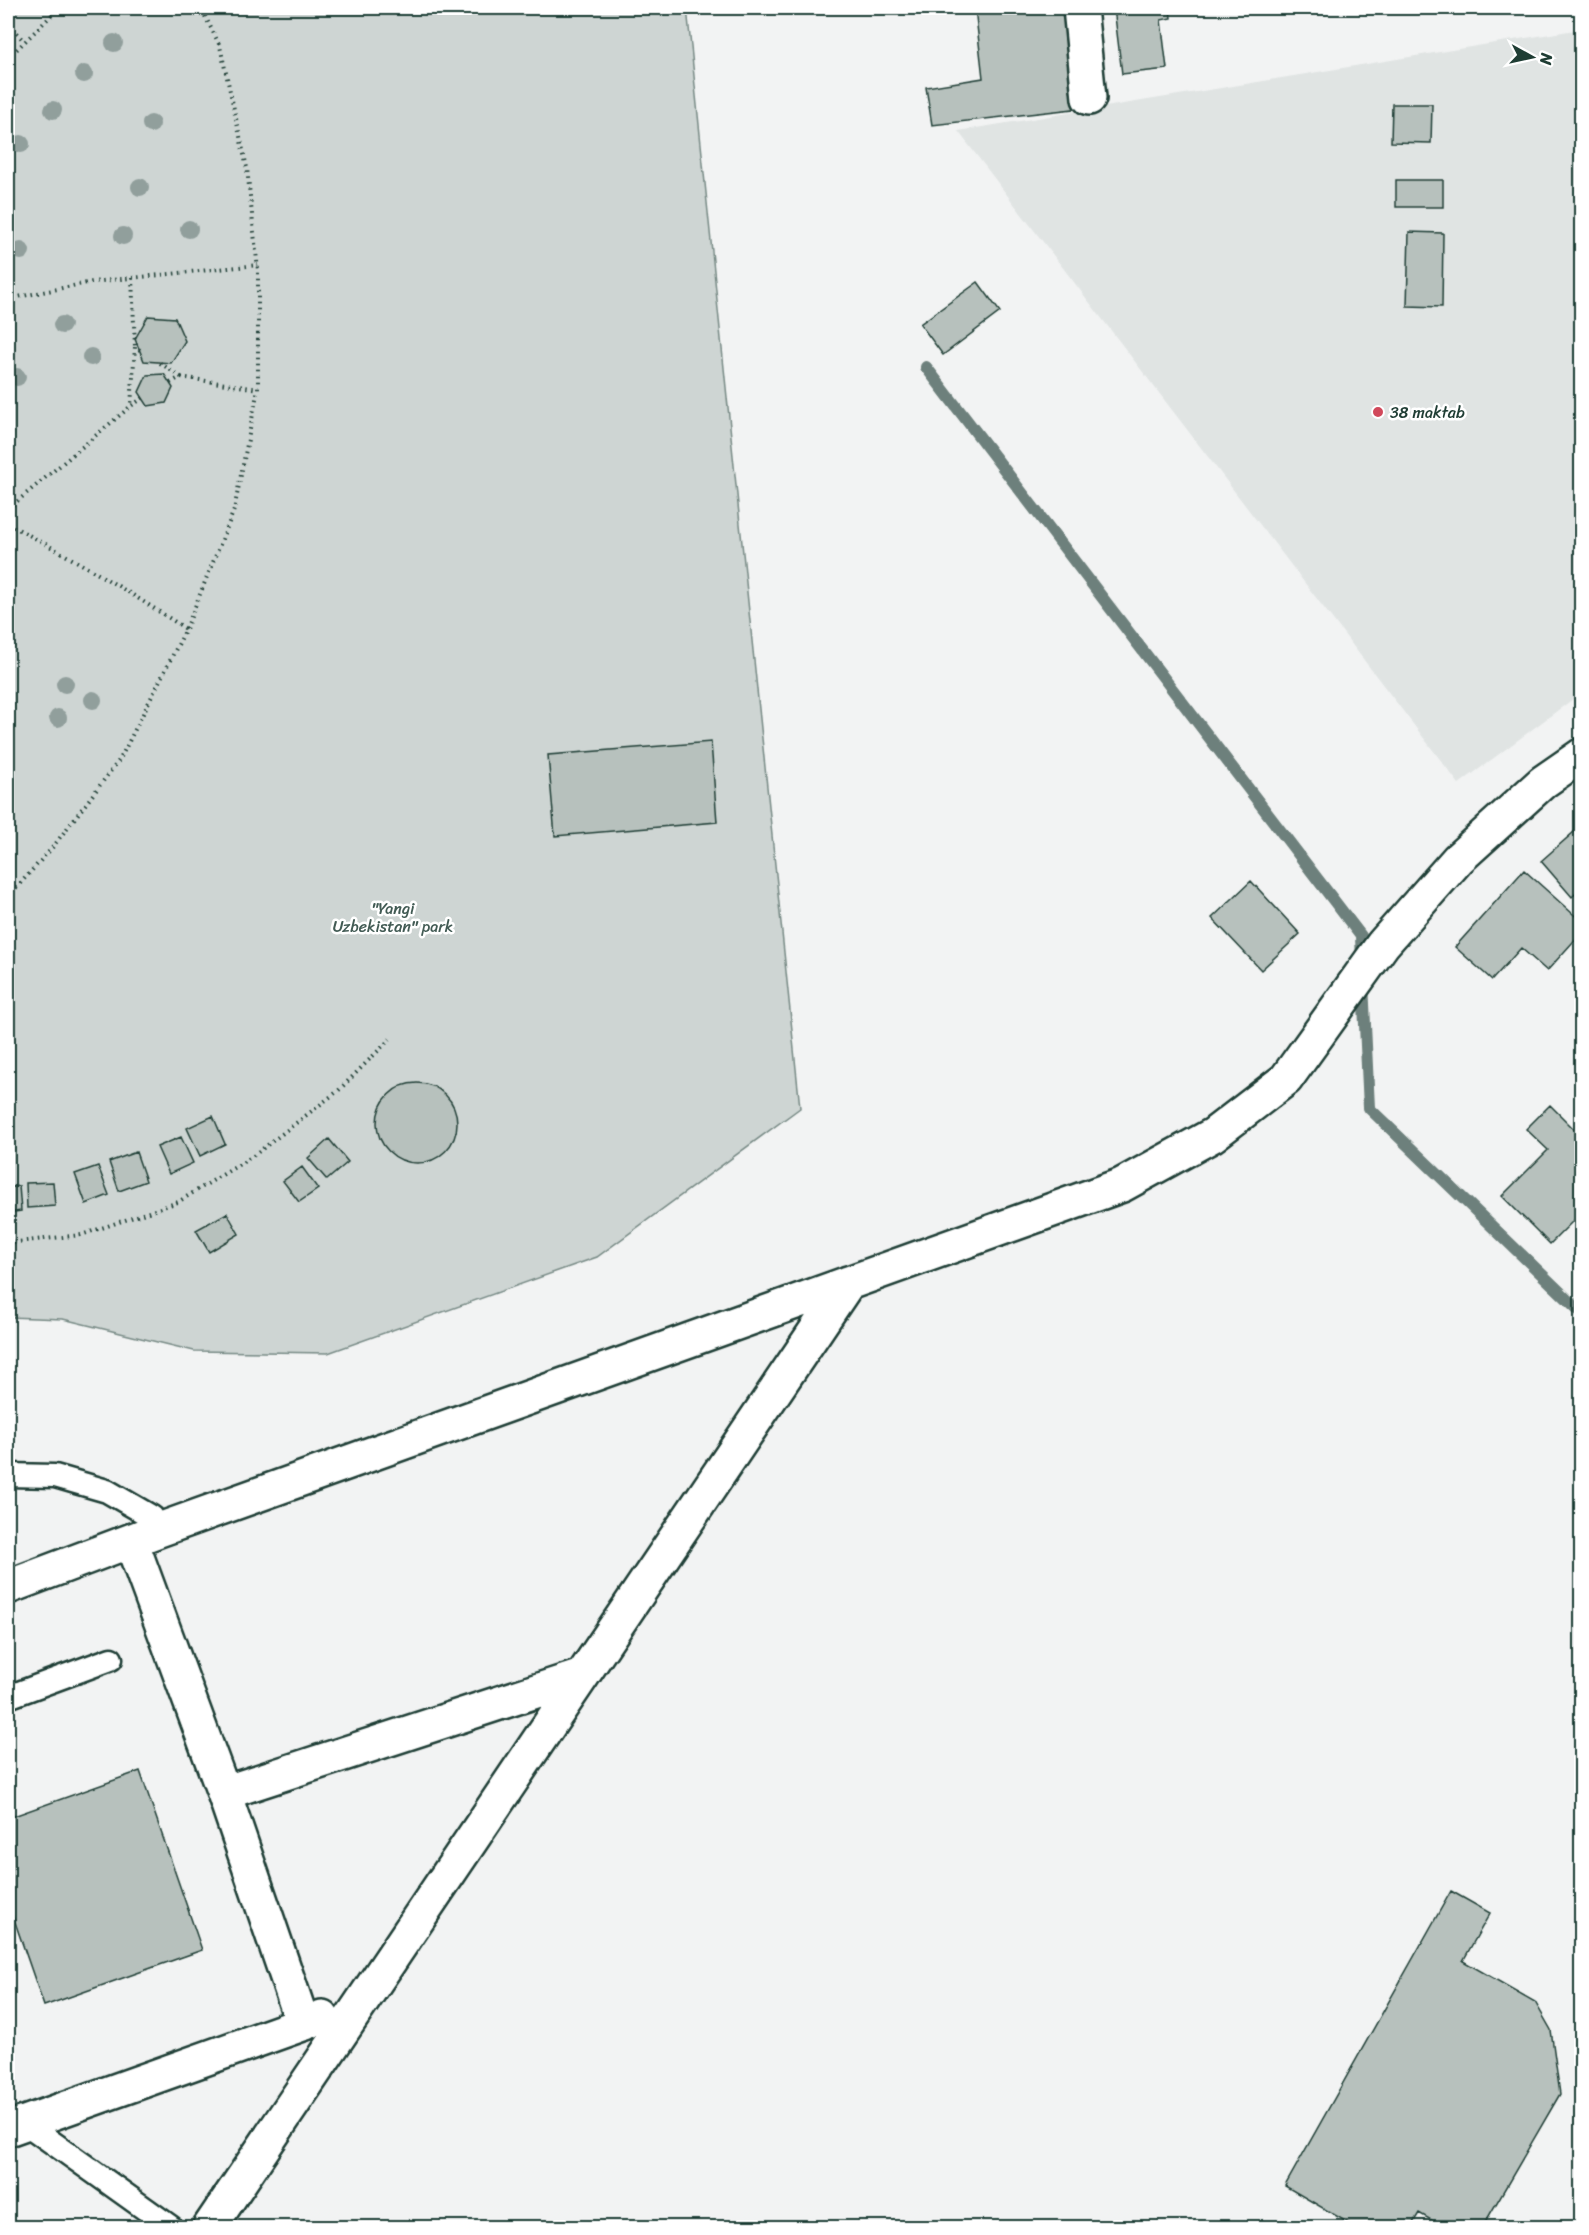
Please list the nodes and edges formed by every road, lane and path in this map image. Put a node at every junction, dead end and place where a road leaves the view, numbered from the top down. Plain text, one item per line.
1 (59, 8) edge
2 (201, 8) edge
3 (1080, 8) edge
4 (8, 24) edge
5 (24, 41) junction
6 (8, 58) edge
7 (1089, 98) dead end
8 (258, 265) junction
9 (132, 278) junction
10 (8, 299) edge
11 (135, 347) junction
12 (140, 350) dead end
13 (160, 363) dead end
14 (181, 377) junction
15 (170, 383) dead end
16 (258, 389) junction
17 (143, 398) dead end
18 (131, 406) junction
19 (8, 509) edge
20 (8, 524) edge
21 (186, 629) junction
22 (1581, 755) edge
23 (8, 897) edge
24 (390, 1039) dead end
25 (8, 1243) edge
26 (848, 1283) junction
27 (8, 1475) edge
28 (145, 1535) junction
29 (8, 1587) edge
30 (111, 1659) dead end
31 (582, 1676) junction
32 (8, 1696) edge
33 (224, 1793) junction
34 (361, 2004) junction
35 (303, 2024) junction
36 (16, 2126) edge
37 (172, 2228) edge
38 (209, 2228) edge

1 - 5 path
2 - 8 path
3 - 7 street
4 - 5 path
5 - 6 path
8 - 9 path
8 - 16 path
9 - 10 path
9 - 11 path
11 - 12 path
11 - 18 path
13 - 14 path
14 - 15 path
14 - 16 path
16 - 21 path
17 - 18 path
18 - 19 path
20 - 21 path
21 - 23 path
22 - 26 street
24 - 25 path
26 - 28 street
26 - 31 street
27 - 28 lane
28 - 29 street
28 - 33 street
30 - 32 lane
31 - 33 street
31 - 34 street
33 - 35 street
34 - 35 street
34 - 38 street
35 - 36 street
36 - 37 lane

